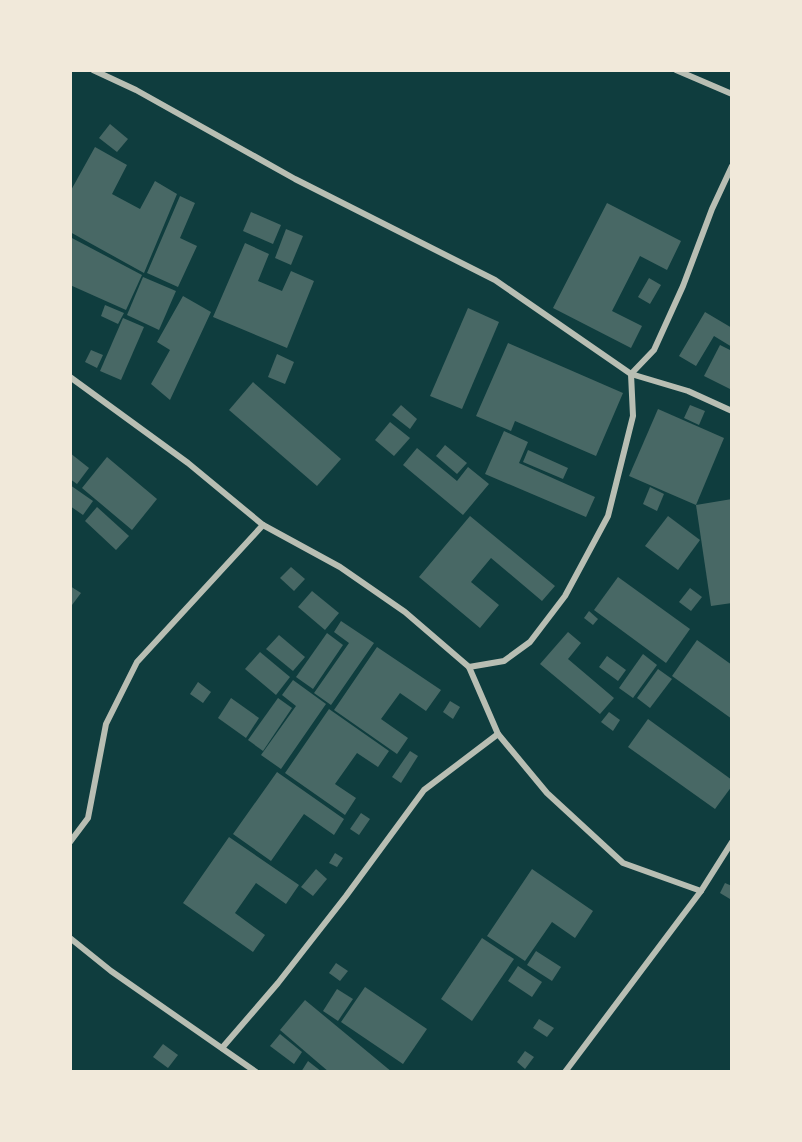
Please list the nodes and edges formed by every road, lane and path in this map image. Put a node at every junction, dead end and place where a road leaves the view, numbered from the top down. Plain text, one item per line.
1 (93, 70) edge
2 (676, 70) edge
3 (732, 94) edge
4 (732, 166) edge
5 (631, 374) junction
6 (70, 377) edge
7 (732, 411) edge
8 (263, 525) junction
9 (470, 667) junction
10 (498, 734) junction
11 (70, 842) edge
12 (732, 842) edge
13 (701, 891) junction
14 (70, 938) edge
15 (222, 1048) junction
16 (256, 1071) edge
17 (565, 1071) edge

1 - 5 street
2 - 3 street
4 - 5 street
5 - 7 street
5 - 9 street
6 - 8 street
8 - 9 street
8 - 11 street
9 - 10 street
10 - 13 street
10 - 15 street
12 - 13 street
13 - 17 street
14 - 15 street
15 - 16 street

